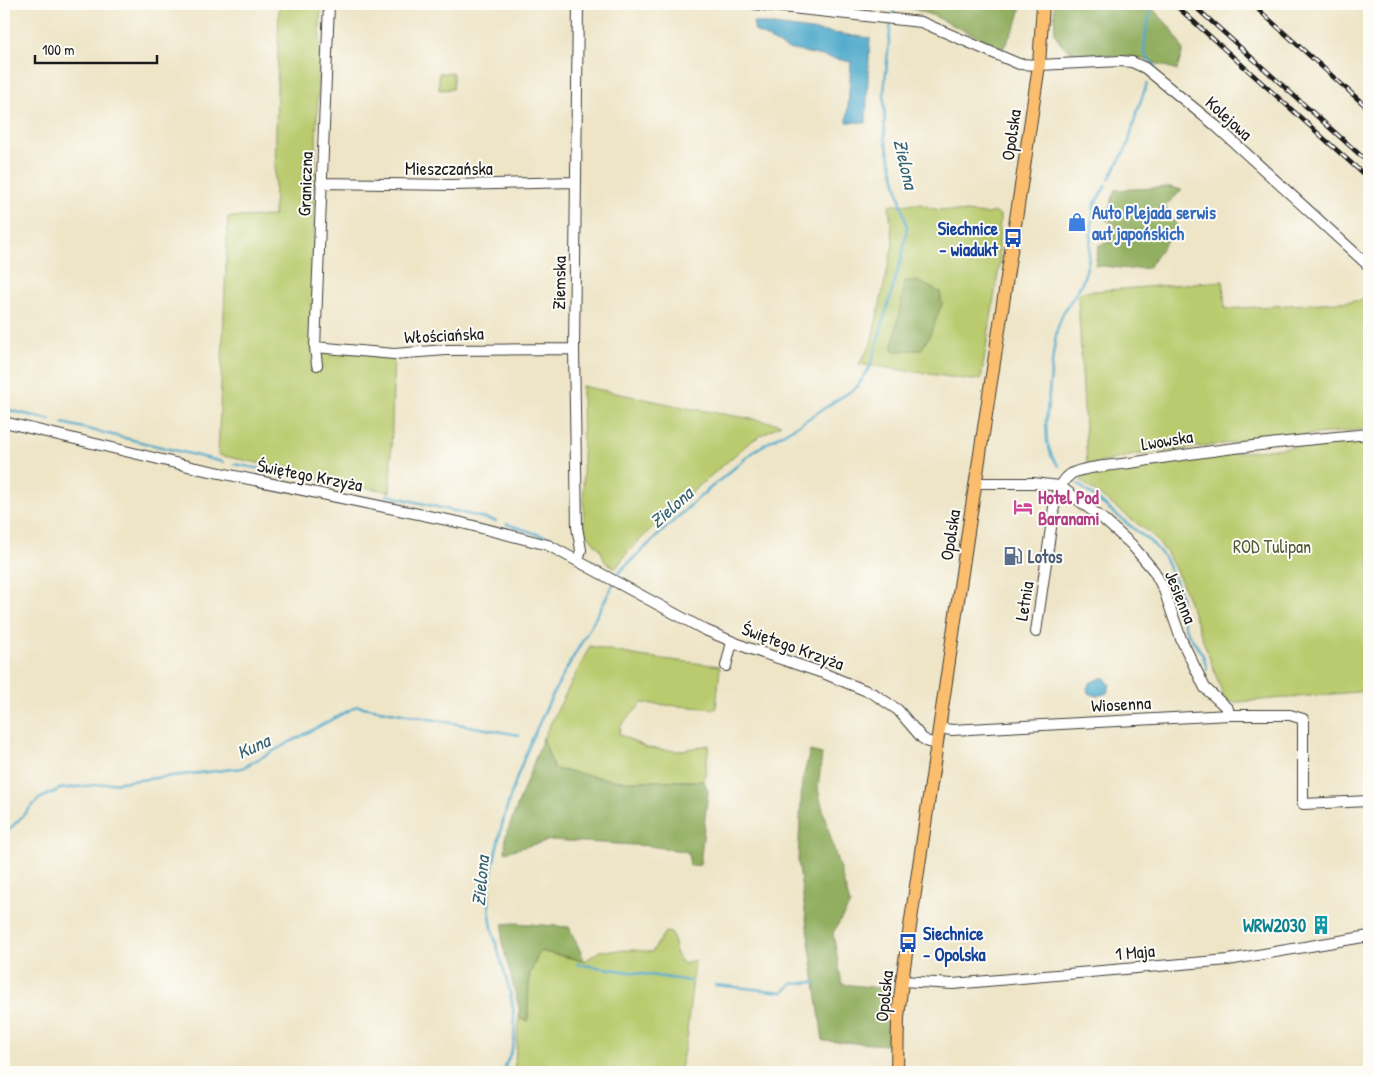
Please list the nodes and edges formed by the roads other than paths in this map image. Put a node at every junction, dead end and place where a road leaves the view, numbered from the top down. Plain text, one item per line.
1 (329, 4) edge
2 (578, 4) edge
3 (755, 4) edge
4 (1044, 4) edge
5 (1039, 64) junction
6 (576, 182) junction
7 (321, 183) junction
8 (1369, 266) edge
9 (315, 346) junction
10 (574, 349) junction
11 (317, 365) dead end
12 (4, 422) edge
13 (1369, 434) edge
14 (976, 483) junction
15 (1060, 486) junction
16 (578, 561) junction
17 (1036, 632) dead end
18 (732, 642) junction
19 (726, 666) dead end
20 (1229, 715) junction
21 (939, 728) junction
22 (937, 743) junction
23 (1369, 801) edge
24 (1369, 936) edge
25 (902, 981) junction
26 (897, 1072) edge

1 - 7 street, Graniczna
2 - 6 street, Ziemska
3 - 5 street, Kolejowa
4 - 5 main road, Opolska
5 - 8 street, Kolejowa
5 - 14 main road, Opolska
6 - 7 street, Mieszczańska
6 - 10 street, Ziemska
7 - 9 street, Graniczna
9 - 10 street, Włościańska
9 - 11 street, Graniczna
10 - 16 street, Ziemska
12 - 16 street, Świętego Krzyża
13 - 15 street, Lwowska
14 - 15 street
14 - 21 main road, Opolska
15 - 17 street, Letnia
15 - 20 street, Jesienna
16 - 18 street, Świętego Krzyża
18 - 19 street
18 - 22 street, Świętego Krzyża
20 - 21 street, Wiosenna
20 - 23 street, Wiosenna
21 - 22 main road, Opolska
22 - 25 main road, Opolska
24 - 25 street, 1 Maja
25 - 26 main road, Opolska

